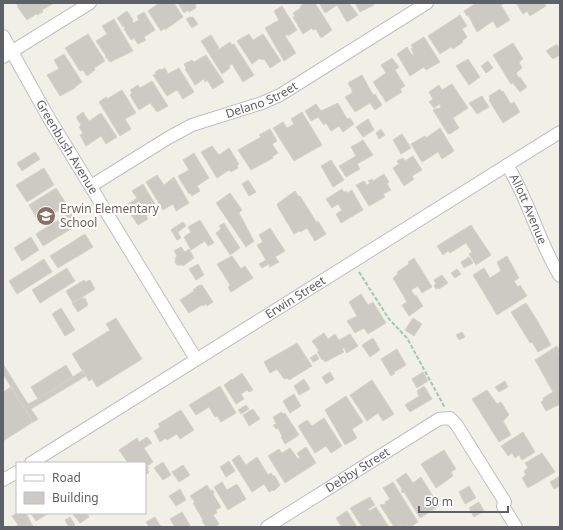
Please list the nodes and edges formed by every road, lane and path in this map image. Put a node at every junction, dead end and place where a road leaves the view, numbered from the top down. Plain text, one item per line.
1 (90, 3) edge
2 (427, 3) edge
3 (3, 36) edge
4 (8, 54) edge
5 (560, 132) edge
6 (507, 165) junction
7 (91, 186) junction
8 (354, 262) junction
9 (560, 276) edge
10 (196, 359) junction
11 (450, 418) junction
12 (33, 462) edge
13 (16, 473) edge
14 (3, 480) edge
15 (267, 527) edge
16 (516, 527) edge

1 - 4 street
2 - 7 street, Delano Street
3 - 4 street, Greenbush Avenue
4 - 7 street, Greenbush Avenue
5 - 6 street, Erwin Street
6 - 8 street, Erwin Street
6 - 9 street, Allott Avenue
7 - 10 street, Greenbush Avenue
8 - 10 street, Erwin Street
8 - 11 path
10 - 12 street, Erwin Street
11 - 15 street, Debby Street
11 - 16 street
13 - 14 street

